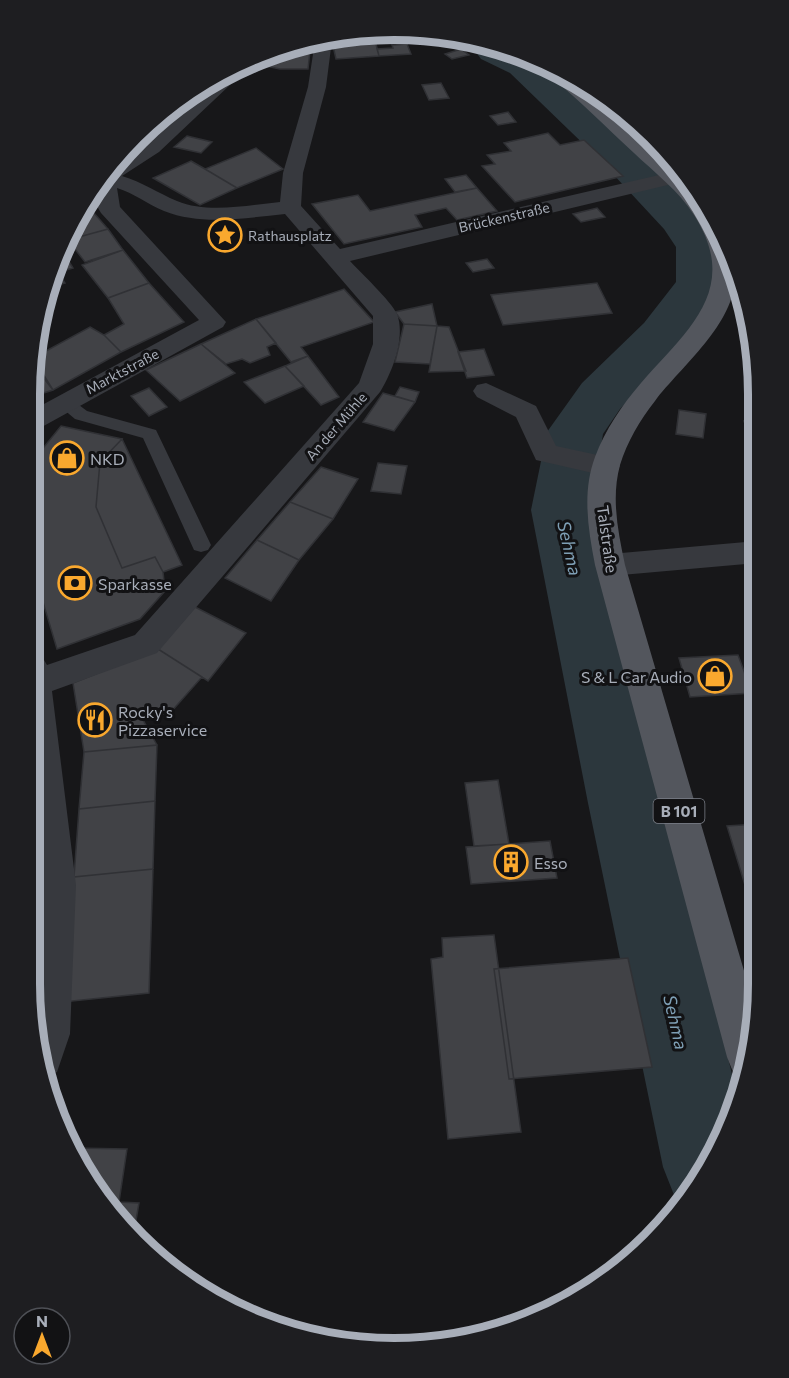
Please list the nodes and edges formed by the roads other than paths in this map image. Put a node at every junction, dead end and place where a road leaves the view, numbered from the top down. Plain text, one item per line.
1 (323, 48) edge
2 (572, 88) edge
3 (211, 92) edge
4 (124, 166) edge
5 (664, 180) junction
6 (112, 181) edge
7 (108, 188) edge
8 (290, 207) junction
9 (696, 210) edge
10 (336, 257) junction
11 (724, 264) edge
12 (486, 391) dead end
13 (65, 403) junction
14 (40, 417) edge
15 (596, 464) junction
16 (201, 545) dead end
17 (748, 553) edge
18 (610, 566) junction
19 (40, 671) edge
20 (40, 777) edge
21 (744, 1041) edge
22 (46, 1045) edge

1 - 8 street
2 - 5 main road, Talstraße / B 101
3 - 4 street
5 - 9 main road, Talstraße / B 101
5 - 10 street, Brückenstraße
6 - 8 street
7 - 13 street, Marktstraße
8 - 10 street, An der Mühle
10 - 19 street, An der Mühle
11 - 15 main road, Talstraße / B 101
12 - 15 street
13 - 14 street, Marktstraße
13 - 16 lane
15 - 18 main road, Talstraße / B 101
17 - 18 street
18 - 21 main road, Talstraße / B 101
20 - 22 street

